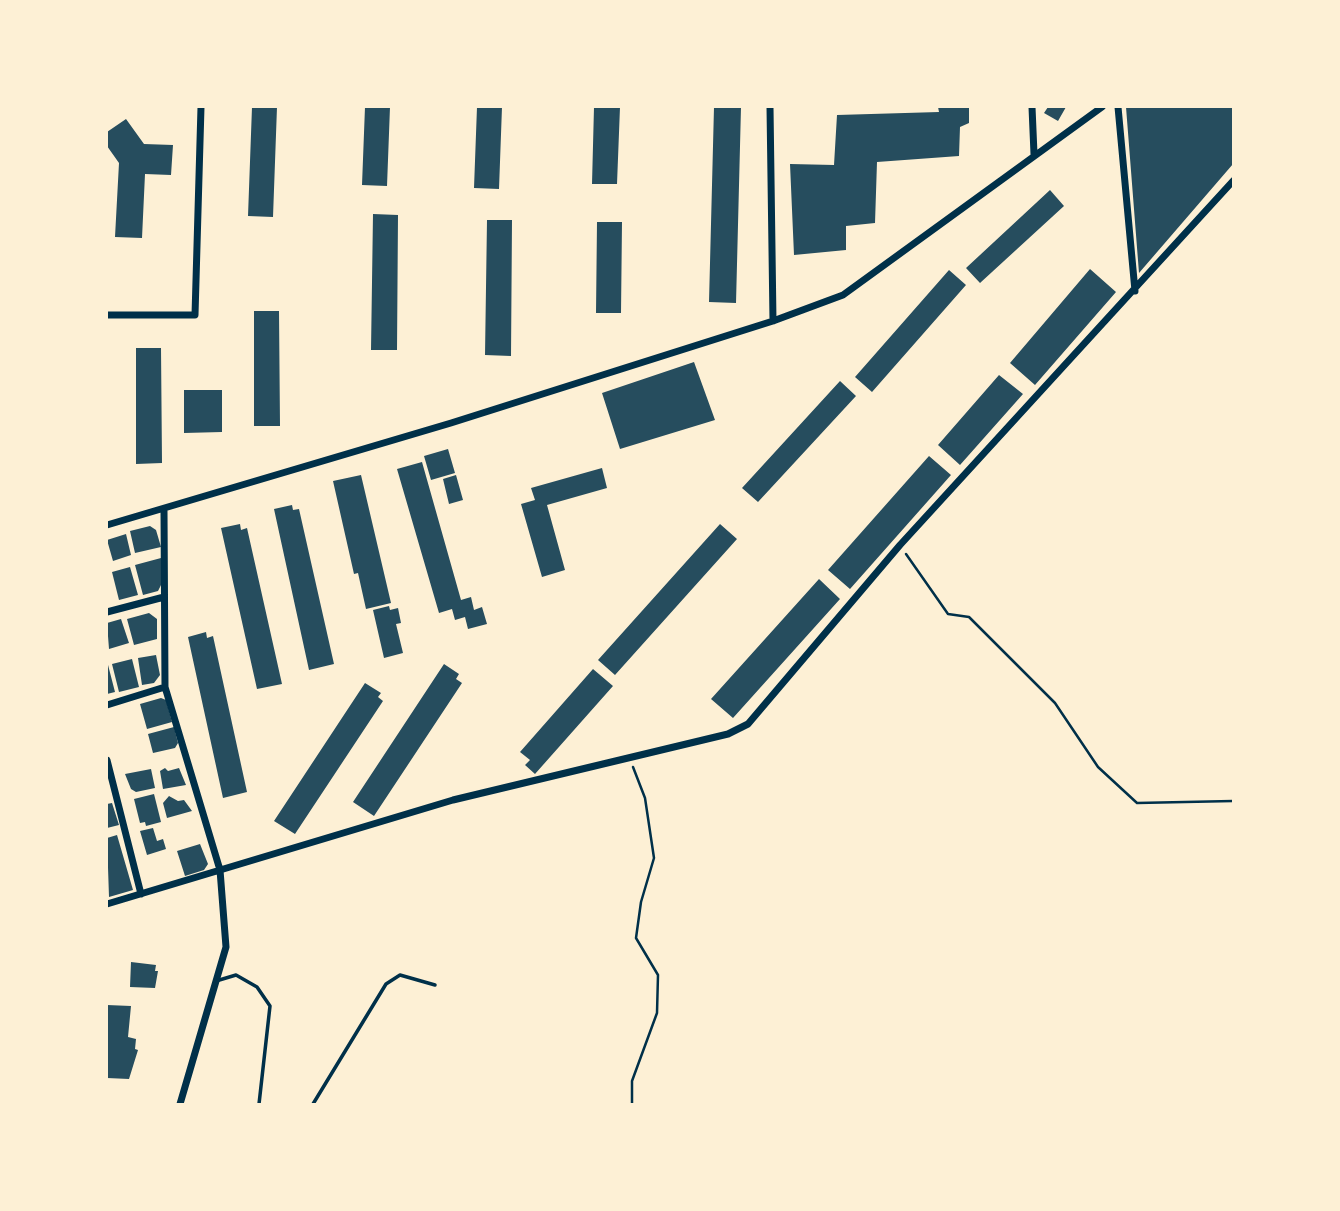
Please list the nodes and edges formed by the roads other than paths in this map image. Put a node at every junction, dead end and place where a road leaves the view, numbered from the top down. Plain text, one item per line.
1 (201, 107) edge
2 (771, 107) edge
3 (1032, 107) edge
4 (1102, 107) edge
5 (1118, 107) edge
6 (1034, 154) junction
7 (1233, 181) edge
8 (1135, 291) junction
9 (107, 315) edge
10 (773, 321) junction
11 (164, 510) junction
12 (107, 525) edge
13 (164, 597) junction
14 (107, 612) edge
15 (165, 687) junction
16 (107, 705) edge
17 (107, 760) edge
18 (220, 870) junction
19 (141, 894) junction
20 (107, 904) edge
21 (214, 982) junction
22 (435, 985) dead end
23 (180, 1104) edge
24 (259, 1104) edge
25 (313, 1104) edge

1 - 9 street
2 - 10 street
3 - 6 street
4 - 6 street
5 - 8 street
6 - 10 street
7 - 8 street
8 - 18 street
10 - 11 street
11 - 12 street
11 - 13 street
13 - 14 street
13 - 15 street
15 - 16 street
15 - 18 street
17 - 19 street
18 - 19 street
18 - 21 street
19 - 20 street
21 - 23 street
21 - 24 lane
22 - 25 lane

